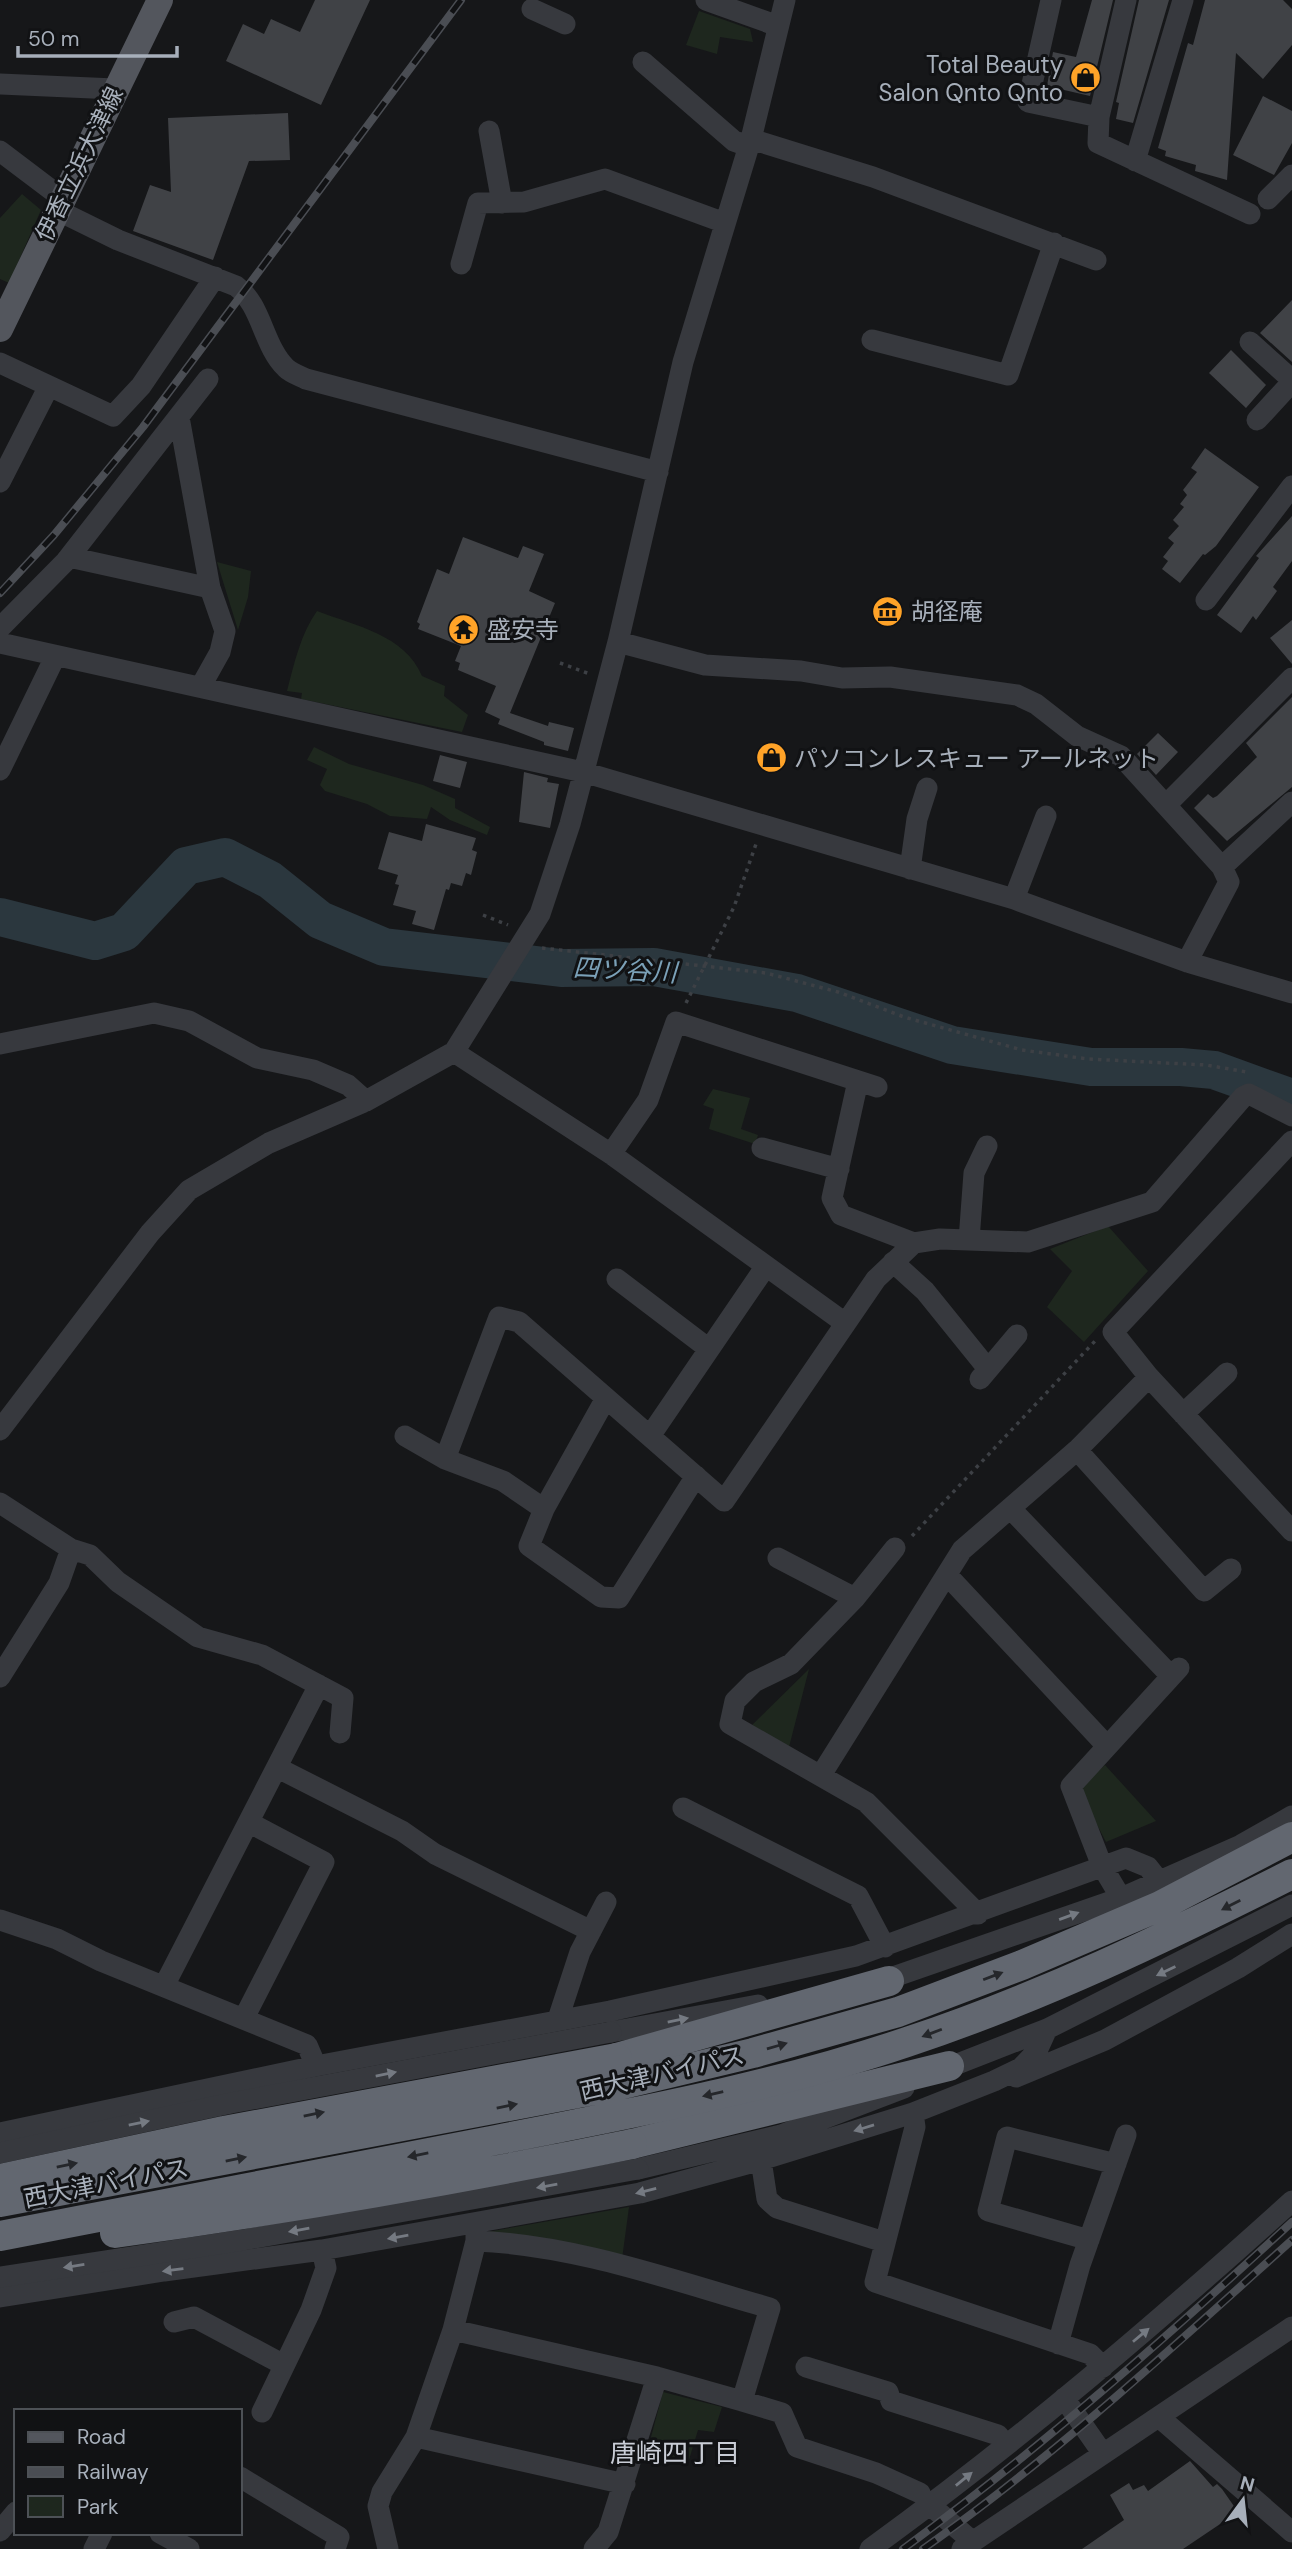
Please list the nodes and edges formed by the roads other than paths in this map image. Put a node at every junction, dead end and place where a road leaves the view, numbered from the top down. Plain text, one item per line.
1 (160, 0) edge
2 (706, 0) edge
3 (785, 0) edge
4 (1051, 0) edge
5 (1126, 0) edge
6 (1183, 0) edge
7 (544, 8) edge
8 (565, 24) dead end
9 (778, 26) junction
10 (643, 62) dead end
11 (0, 84) edge
12 (116, 89) junction
13 (1098, 117) junction
14 (489, 131) dead end
15 (750, 142) junction
16 (0, 151) edge
17 (1135, 162) junction
18 (1292, 174) edge
19 (1268, 199) dead end
20 (502, 203) junction
21 (60, 204) junction
22 (1250, 214) dead end
23 (725, 223) junction
24 (1054, 243) junction
25 (1097, 260) dead end
26 (461, 264) dead end
27 (215, 277) junction
28 (0, 329) edge
29 (872, 340) dead end
30 (1250, 342) dead end
31 (0, 363) edge
32 (208, 379) dead end
33 (1292, 381) edge
34 (48, 386) junction
35 (179, 417) junction
36 (1257, 420) dead end
37 (658, 472) junction
38 (0, 482) edge
39 (1289, 495) edge
40 (69, 556) junction
41 (210, 588) junction
42 (1206, 600) dead end
43 (618, 642) junction
44 (2, 643) edge
45 (55, 657) junction
46 (1292, 678) edge
47 (201, 686) junction
48 (0, 771) edge
49 (583, 772) junction
50 (927, 788) dead end
51 (1292, 802) edge
52 (1166, 805) junction
53 (1046, 816) dead end
54 (1222, 867) junction
55 (910, 869) junction
56 (1014, 899) junction
57 (1186, 962) junction
58 (1292, 993) edge
59 (0, 1044) edge
60 (453, 1052) junction
61 (366, 1101) junction
62 (1292, 1116) edge
63 (1292, 1141) edge
64 (987, 1146) dead end
65 (762, 1148) dead end
66 (611, 1154) junction
67 (839, 1169) junction
68 (969, 1240) junction
69 (914, 1242) junction
70 (892, 1262) junction
71 (766, 1266) junction
72 (617, 1279) dead end
73 (845, 1323) junction
74 (1017, 1335) dead end
75 (709, 1349) junction
76 (1227, 1373) dead end
77 (1149, 1377) junction
78 (606, 1398) junction
79 (1183, 1414) junction
80 (0, 1430) edge
81 (405, 1436) dead end
82 (650, 1436) junction
83 (1077, 1450) junction
84 (445, 1459) junction
85 (696, 1476) junction
86 (0, 1503) edge
87 (544, 1509) junction
88 (1011, 1509) junction
89 (1292, 1531) edge
90 (895, 1548) road end
91 (71, 1549) junction
92 (778, 1558) dead end
93 (1231, 1569) dead end
94 (947, 1575) junction
95 (855, 1598) junction
96 (0, 1677) edge
97 (319, 1685) junction
98 (340, 1732) dead end
99 (1107, 1746) junction
100 (278, 1768) junction
101 (821, 1775) junction
102 (683, 1808) dead end
103 (1292, 1816) edge
104 (250, 1823) junction
105 (1292, 1838) edge
106 (1102, 1866) junction
107 (1292, 1874) edge
108 (1159, 1881) junction
109 (1121, 1898) junction
110 (606, 1902) dead end
111 (1292, 1905) edge
112 (978, 1914) junction
113 (0, 1920) edge
114 (591, 1931) junction
115 (1292, 1934) edge
116 (885, 1947) junction
117 (889, 1981) joint
118 (164, 1986) junction
119 (244, 2018) junction
120 (558, 2020) junction
121 (1047, 2029) junction
122 (441, 2042) junction
123 (614, 2045) junction
124 (316, 2066) junction
125 (950, 2066) joint
126 (994, 2081) junction
127 (913, 2113) junction
128 (0, 2133) edge
129 (1126, 2135) dead end
130 (0, 2153) edge
131 (635, 2157) junction
132 (761, 2160) junction
133 (1116, 2164) junction
134 (0, 2179) edge
135 (1292, 2201) edge
136 (0, 2203) edge
137 (476, 2232) junction
138 (0, 2236) edge
139 (1089, 2240) junction
140 (884, 2242) junction
141 (0, 2248) edge
142 (323, 2250) junction
143 (0, 2277) edge
144 (0, 2297) edge
145 (174, 2322) dead end
146 (1292, 2327) edge
147 (453, 2330) junction
148 (1058, 2344) junction
149 (284, 2365) junction
150 (1103, 2367) junction
151 (806, 2368) dead end
152 (657, 2377) junction
153 (1064, 2398) junction
154 (743, 2401) junction
155 (262, 2412) dead end
156 (1160, 2418) junction
157 (416, 2437) junction
158 (1005, 2446) junction
159 (1103, 2454) junction
160 (242, 2478) edge
161 (625, 2484) junction
162 (925, 2499) junction
163 (14, 2514) edge
164 (0, 2531) edge
165 (1292, 2532) edge
166 (164, 2535) edge
167 (967, 2545) edge
168 (394, 2548) edge
169 (189, 2549) edge
170 (335, 2549) edge
171 (594, 2549) edge
172 (870, 2549) edge

1 - 12 main road, 伊香立浜大津線
2 - 9 street
3 - 9 street
4 - 13 street
5 - 13 street
6 - 17 street
7 - 8 street
9 - 15 street
10 - 15 street
11 - 12 street
12 - 21 main road, 伊香立浜大津線
13 - 17 street
14 - 20 street
15 - 23 street
15 - 24 street
16 - 21 street
17 - 22 street
18 - 19 street
20 - 23 street
20 - 26 street
21 - 27 street
21 - 28 main road, 伊香立浜大津線
23 - 37 street
24 - 25 street
24 - 29 street
27 - 34 street
27 - 37 street
30 - 33 street
31 - 34 street
32 - 35 street
33 - 36 street
34 - 38 street
35 - 40 street
35 - 41 street
37 - 43 street
39 - 42 street
40 - 41 street
40 - 44 street
41 - 47 street
43 - 49 street
43 - 52 street
44 - 45 street
45 - 47 street
45 - 48 street
46 - 52 street
47 - 49 street
49 - 55 street
49 - 60 street
50 - 55 street
51 - 54 street
52 - 54 street
53 - 56 street
54 - 57 street
55 - 56 street
56 - 57 street
57 - 58 street
59 - 61 street
60 - 61 street
60 - 66 street
61 - 80 street
62 - 68 street
63 - 77 street
64 - 68 street
65 - 67 street
66 - 67 street
66 - 71 street
67 - 69 street
68 - 69 street
69 - 70 street
70 - 73 street
70 - 74 street
71 - 73 street
71 - 75 street
72 - 75 street
73 - 85 street
75 - 82 street
76 - 79 street
77 - 79 street
77 - 83 street
78 - 82 street
78 - 84 street
78 - 87 street
79 - 89 street
81 - 84 street
82 - 85 street
83 - 88 street
83 - 93 street
84 - 87 street
85 - 87 street
86 - 91 street
88 - 94 street
88 - 99 street
90 - 95 street
91 - 96 street
91 - 97 street
92 - 95 street
94 - 99 street
94 - 101 street
95 - 101 street
97 - 98 street
97 - 100 street
99 - 106 street
100 - 104 street
100 - 114 street
101 - 112 street
102 - 116 street
103 - 108 street
104 - 118 street
104 - 119 street
136 -> 105 highway, 西大津バイパス, bridge
106 - 108 street
106 - 109 street
106 - 112 street
107 -> 138 highway, 西大津バイパス, bridge
108 - 109 street
117 -> 109 street
110 - 114 street
111 -> 121 street
112 - 116 street
113 - 118 street
114 - 120 street
115 - 126 street
116 - 120 street
123 -> 117 highway
118 - 119 street
119 - 124 street
120 - 122 street
121 - 125 street
121 - 126 street
122 - 124 street
122 - 137 street
130 -> 123 street, bridge
134 -> 123 highway, bridge
124 - 128 street
125 - 131 highway
126 - 127 street
127 -> 132 street
127 - 140 street
129 - 133 street
131 - 141 highway, bridge
131 -> 143 street, bridge
132 -> 137 street
132 - 140 street
133 - 139 street
133 - 139 street
150 -> 135 street
137 -> 142 street
137 - 147 street
137 - 154 street
139 - 148 street
140 - 148 street
142 -> 144 street
142 - 149 street
145 - 149 street
146 - 156 street
147 - 152 street
147 - 157 street
148 - 150 street
149 - 155 street
150 - 153 street
151 - 158 street
152 - 154 street
152 - 161 street
153 - 158 street
153 - 159 street
154 - 162 street
156 - 159 street
156 - 165 street
157 - 161 street
157 - 168 street
162 -> 158 street
159 - 167 street
160 - 170 street
161 - 171 street
162 - 167 street
162 - 172 street
163 - 164 street
166 - 169 street

